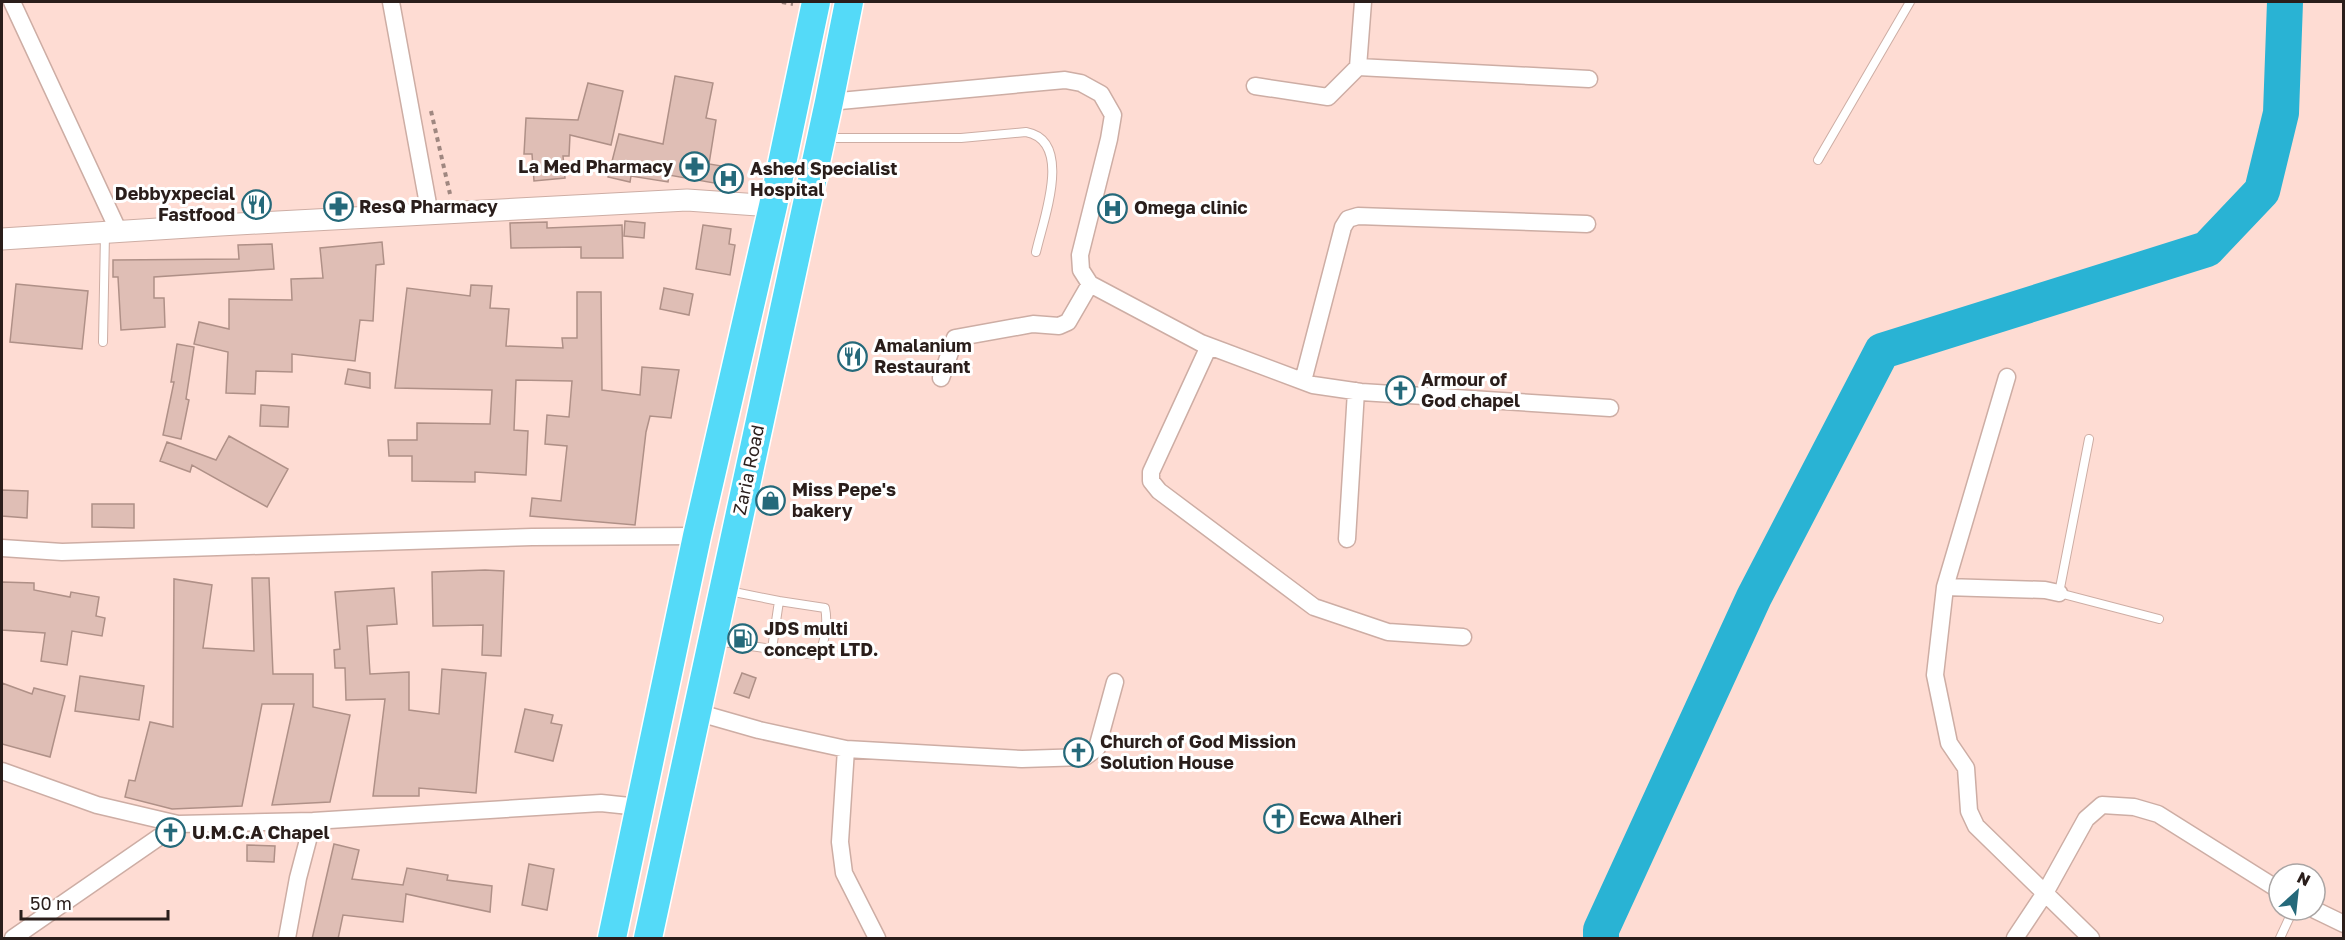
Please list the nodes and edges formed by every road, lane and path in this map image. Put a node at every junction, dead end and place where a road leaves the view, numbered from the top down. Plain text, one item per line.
1 (12, 2) edge
2 (391, 2) edge
3 (816, 2) edge
4 (849, 2) edge
5 (1363, 2) edge
6 (1910, 2) edge
7 (1358, 67) junction
8 (1589, 79) dead end
9 (1254, 86) dead end
10 (829, 102) junction
11 (821, 138) junction
12 (1818, 160) dead end
13 (773, 206) junction
14 (430, 215) junction
15 (1587, 224) dead end
16 (112, 232) junction
17 (2, 239) edge
18 (1036, 252) dead end
19 (1090, 284) junction
20 (104, 342) dead end
21 (1209, 346) junction
22 (2007, 377) dead end
23 (941, 378) dead end
24 (1303, 381) junction
25 (1356, 391) junction
26 (1610, 408) dead end
27 (2089, 439) dead end
28 (697, 536) junction
29 (1347, 539) dead end
30 (2, 548) edge
31 (1945, 587) junction
32 (723, 590) junction
33 (2058, 593) junction
34 (779, 600) junction
35 (2159, 619) dead end
36 (1463, 637) dead end
37 (772, 649) junction
38 (709, 652) junction
39 (671, 660) junction
40 (1114, 682) dead end
41 (696, 712) junction
42 (846, 749) junction
43 (2, 771) edge
44 (639, 807) junction
45 (314, 821) junction
46 (178, 824) junction
47 (2267, 882) edge
48 (2045, 893) junction
49 (2327, 916) edge
50 (2288, 922) edge
51 (2343, 924) edge
52 (13, 939) edge
53 (287, 939) edge
54 (612, 939) edge
55 (648, 939) edge
56 (877, 939) edge
57 (2015, 939) edge
58 (2091, 939) edge
59 (2280, 939) edge

1 - 16 street
2 - 14 street
3 - 13 highway
4 - 10 highway, Zaria Road
5 - 7 street
6 - 12 lane
7 - 8 street
7 - 9 street
10 - 11 highway, Zaria Road
10 - 19 street
11 - 18 lane
11 - 32 highway, Zaria Road
13 - 14 street
13 - 28 highway
14 - 16 street
15 - 24 street
16 - 17 street
16 - 20 lane
19 - 21 street
19 - 23 street
21 - 24 street
21 - 36 street
22 - 31 street
24 - 25 street
25 - 26 street
25 - 29 street
27 - 33 lane
28 - 30 street
28 - 39 highway
31 - 33 street
31 - 48 street
32 - 34 lane
32 - 38 highway, Zaria Road
33 - 35 lane
34 - 37 lane
34 - 37 lane
37 - 38 lane
38 - 39 highway
38 - 41 highway, Zaria Road
39 - 44 highway
40 - 42 street
41 - 42 street
41 - 55 highway, Zaria Road
42 - 56 street
43 - 46 street
44 - 45 street
44 - 54 highway
45 - 46 street
45 - 53 street
46 - 52 street
47 - 48 street
48 - 57 street
48 - 58 street
49 - 51 street
50 - 59 lane

